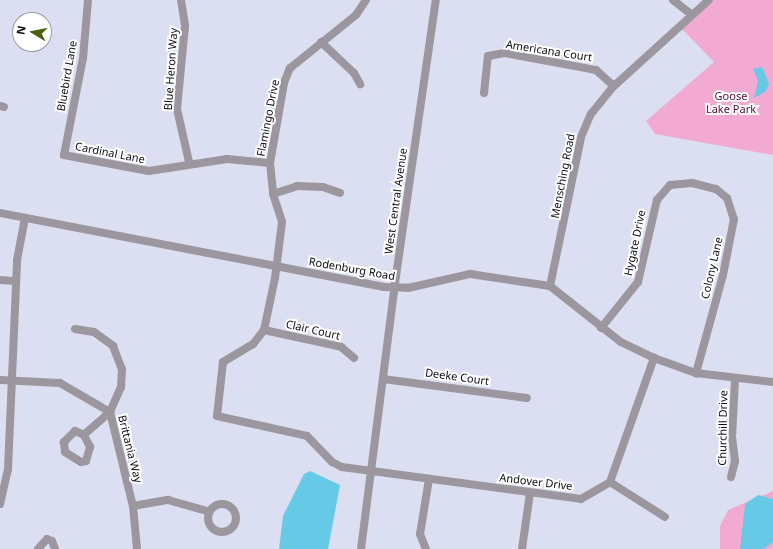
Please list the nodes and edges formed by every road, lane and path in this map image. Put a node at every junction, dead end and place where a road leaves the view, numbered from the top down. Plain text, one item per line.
1 (88, 0) edge
2 (181, 0) edge
3 (366, 0) edge
4 (436, 0) edge
5 (673, 0) edge
6 (709, 0) edge
7 (692, 15) junction
8 (321, 42) junction
9 (360, 84) dead end
10 (614, 86) junction
11 (484, 93) dead end
12 (64, 155) joint
13 (189, 162) junction
14 (270, 163) junction
15 (700, 184) joint
16 (340, 193) dead end
17 (273, 194) junction
18 (0, 213) edge
19 (25, 218) junction
20 (277, 266) junction
21 (0, 280) edge
22 (16, 281) junction
23 (550, 286) junction
24 (394, 288) junction
25 (601, 328) junction
26 (75, 330) dead end
27 (264, 330) junction
28 (354, 358) dead end
29 (654, 358) junction
30 (696, 373) junction
31 (383, 379) junction
32 (0, 380) edge
33 (12, 380) junction
34 (735, 380) junction
35 (773, 382) edge
36 (527, 398) dead end
37 (110, 412) junction
38 (84, 435) dead end
39 (371, 471) junction
40 (731, 477) dead end
41 (429, 479) junction
42 (610, 482) junction
43 (530, 493) junction
44 (0, 504) edge
45 (133, 506) junction
46 (207, 511) dead end
47 (665, 517) dead end
48 (38, 549) edge
49 (55, 549) edge
50 (137, 549) edge
51 (361, 549) edge
52 (426, 549) edge
53 (522, 549) edge

1 - 12 street, Bluebird Lane
2 - 13 street, Blue Heron Way
3 - 8 street, Flamingo Drive
4 - 24 street, West Central Avenue
5 - 7 street
6 - 7 street, Mensching Road
7 - 10 street, Mensching Road
8 - 9 street
8 - 14 street, Flamingo Drive
10 - 11 street, Americana Court
10 - 23 street, Mensching Road
12 - 13 street, Cardinal Lane
13 - 14 street, Cardinal Lane
14 - 17 street, Flamingo Drive
15 - 25 street, Hygate Drive
15 - 30 street, Colony Lane
16 - 17 street
17 - 20 street, Flamingo Drive
18 - 19 street, Rodenburg Road
19 - 20 street, Rodenburg Road
19 - 22 street
20 - 24 street, Rodenburg Road
20 - 27 street, Flamingo Drive
21 - 22 street
22 - 33 street
23 - 24 street, Rodenburg Road
23 - 25 street
24 - 31 street, West Central Avenue
25 - 29 street
26 - 37 street
27 - 28 street, Clair Court
27 - 39 street, Andover Drive
29 - 30 street
29 - 42 street
30 - 34 street
31 - 36 street, Deeke Court
31 - 39 street, West Central Avenue
32 - 33 street, Brittania Way
33 - 37 street, Brittania Way
33 - 44 street
34 - 35 street
34 - 40 street, Churchill Drive
37 - 38 street
37 - 45 street, Brittania Way
39 - 41 street, Andover Drive
39 - 51 street, West Central Avenue
41 - 43 street, Andover Drive
41 - 52 street
42 - 43 street, Andover Drive
42 - 47 street
43 - 53 street
45 - 46 street
45 - 50 street, Brittania Way
48 - 49 street

